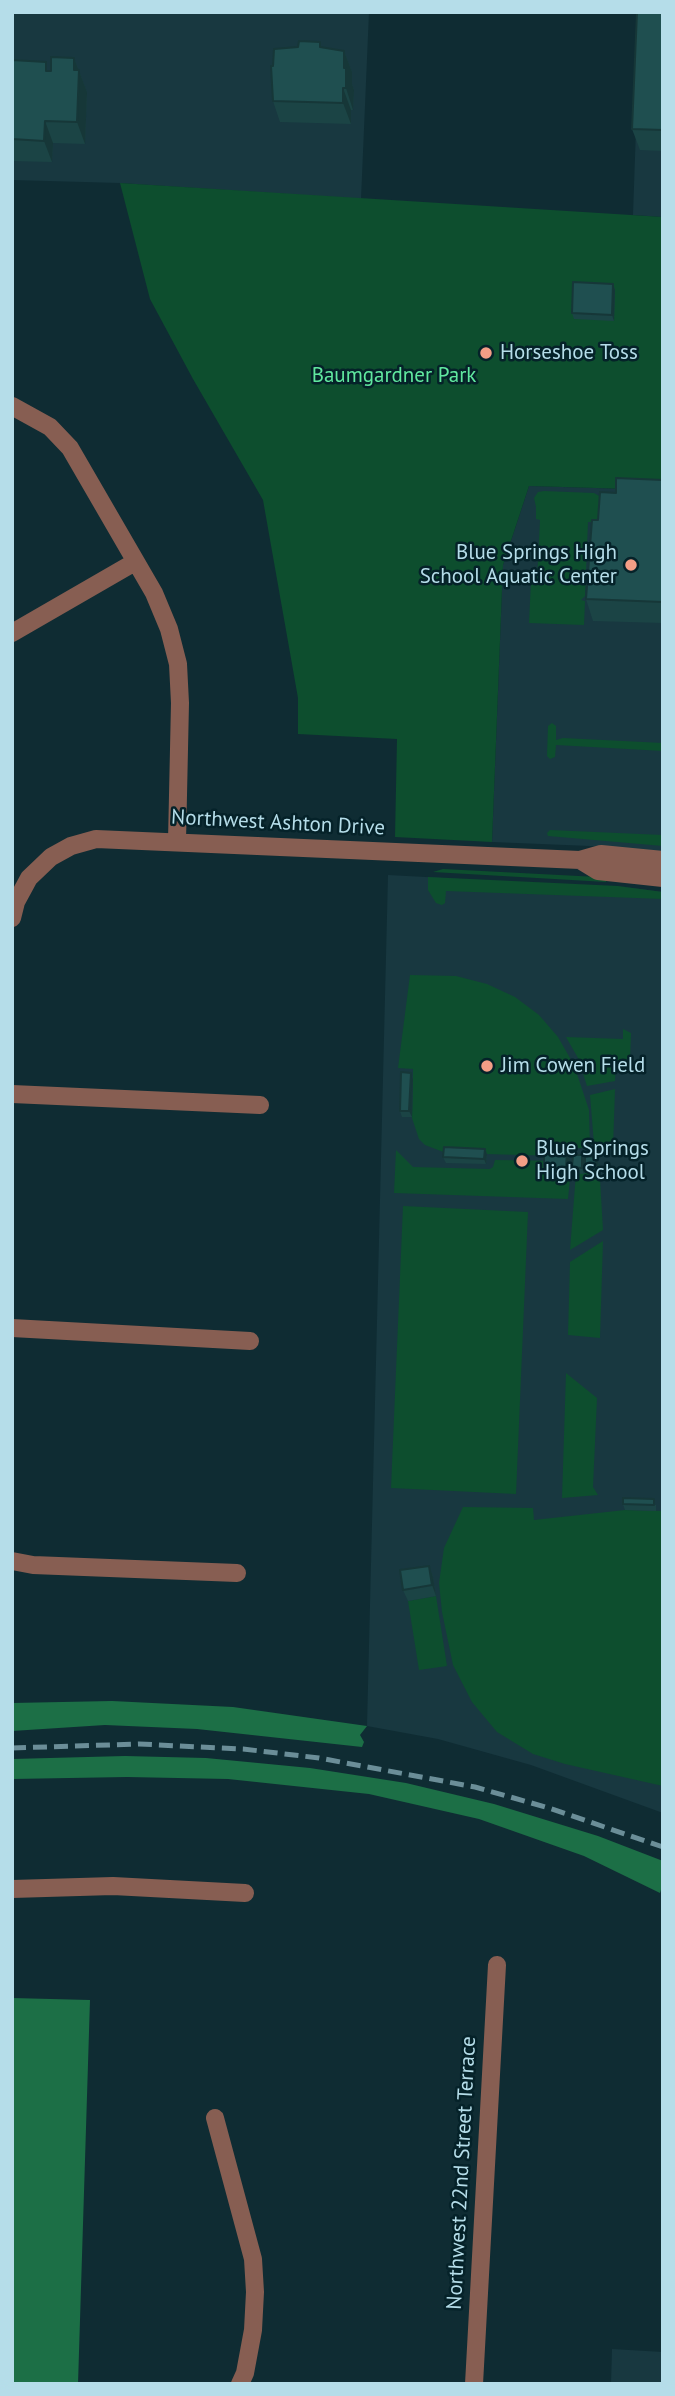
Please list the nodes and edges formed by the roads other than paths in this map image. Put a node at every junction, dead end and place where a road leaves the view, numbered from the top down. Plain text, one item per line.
1 (12, 406) edge
2 (135, 562) junction
3 (12, 633) edge
4 (177, 841) junction
5 (580, 860) junction
6 (663, 860) edge
7 (663, 878) edge
8 (12, 918) edge
9 (12, 1094) edge
10 (260, 1105) dead end
11 (12, 1328) edge
12 (250, 1341) dead end
13 (12, 1561) edge
14 (237, 1573) dead end
15 (12, 1889) edge
16 (245, 1893) dead end
17 (498, 1965) dead end
18 (215, 2118) dead end
19 (240, 2384) edge
20 (474, 2384) edge

1 - 2 street
2 - 3 street
2 - 4 street
4 - 5 street, Northwest Ashton Drive
4 - 8 street, Northwest Ashton Drive
5 - 6 street, Northwest Ashton Drive
5 - 7 street, Northwest Ashton Drive
9 - 10 street
11 - 12 street
13 - 14 street
15 - 16 street
17 - 20 street, Northwest 22nd Street Terrace
18 - 19 street

